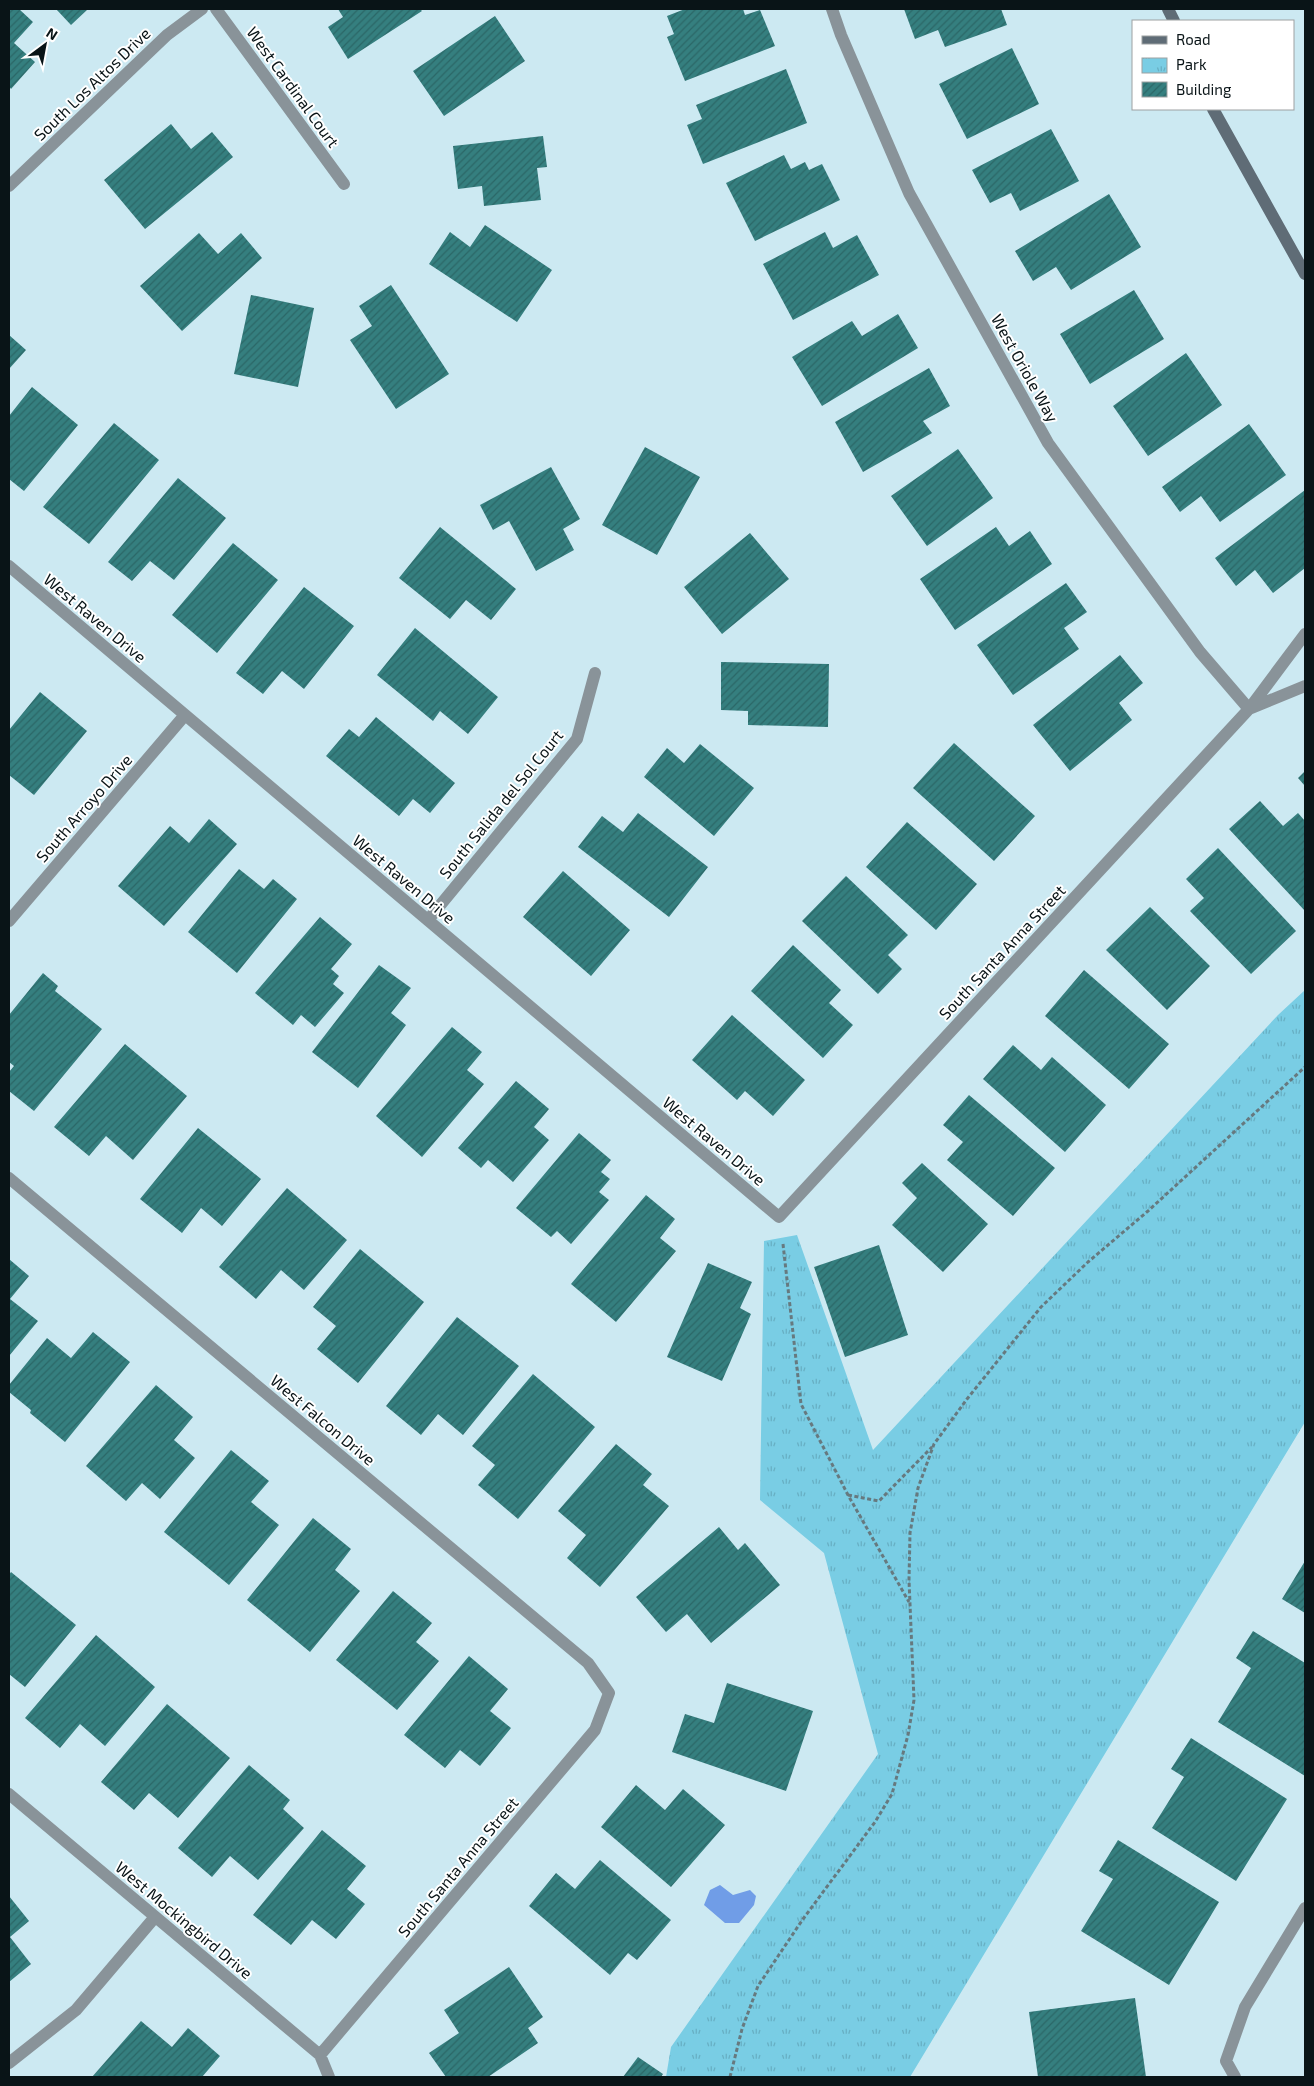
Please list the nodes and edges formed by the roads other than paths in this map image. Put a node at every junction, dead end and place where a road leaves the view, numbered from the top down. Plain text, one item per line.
1 (202, 9) edge
2 (216, 9) edge
3 (832, 9) edge
4 (1214, 110) edge
5 (344, 184) dead end
6 (9, 186) edge
7 (1305, 274) edge
8 (9, 566) edge
9 (1305, 634) edge
10 (595, 673) dead end
11 (1305, 686) edge
12 (1248, 709) junction
13 (184, 715) junction
14 (428, 920) junction
15 (9, 921) edge
16 (9, 1178) edge
17 (779, 1218) joint
18 (609, 1693) joint
19 (9, 1794) edge
20 (1305, 1908) edge
21 (154, 1917) junction
22 (320, 2056) junction
23 (9, 2063) edge
24 (330, 2077) edge
25 (1235, 2077) edge

1 - 6 street, South Los Altos Drive
2 - 5 street, West Cardinal Court
3 - 12 street, West Oriole Way
4 - 7 street
8 - 13 street, West Raven Drive
9 - 12 street, South Santa Anna Street
10 - 14 street, South Salida del Sol Court
11 - 12 street, South Santa Anna Street
12 - 17 street, South Santa Anna Street
13 - 14 street, West Raven Drive
13 - 15 street, South Arroyo Drive
14 - 17 street, West Raven Drive
16 - 18 street, West Falcon Drive
18 - 22 street, South Santa Anna Street
19 - 21 street, West Mockingbird Drive
20 - 25 street
21 - 22 street, West Mockingbird Drive
21 - 23 street
22 - 24 street, West Mockingbird Drive

